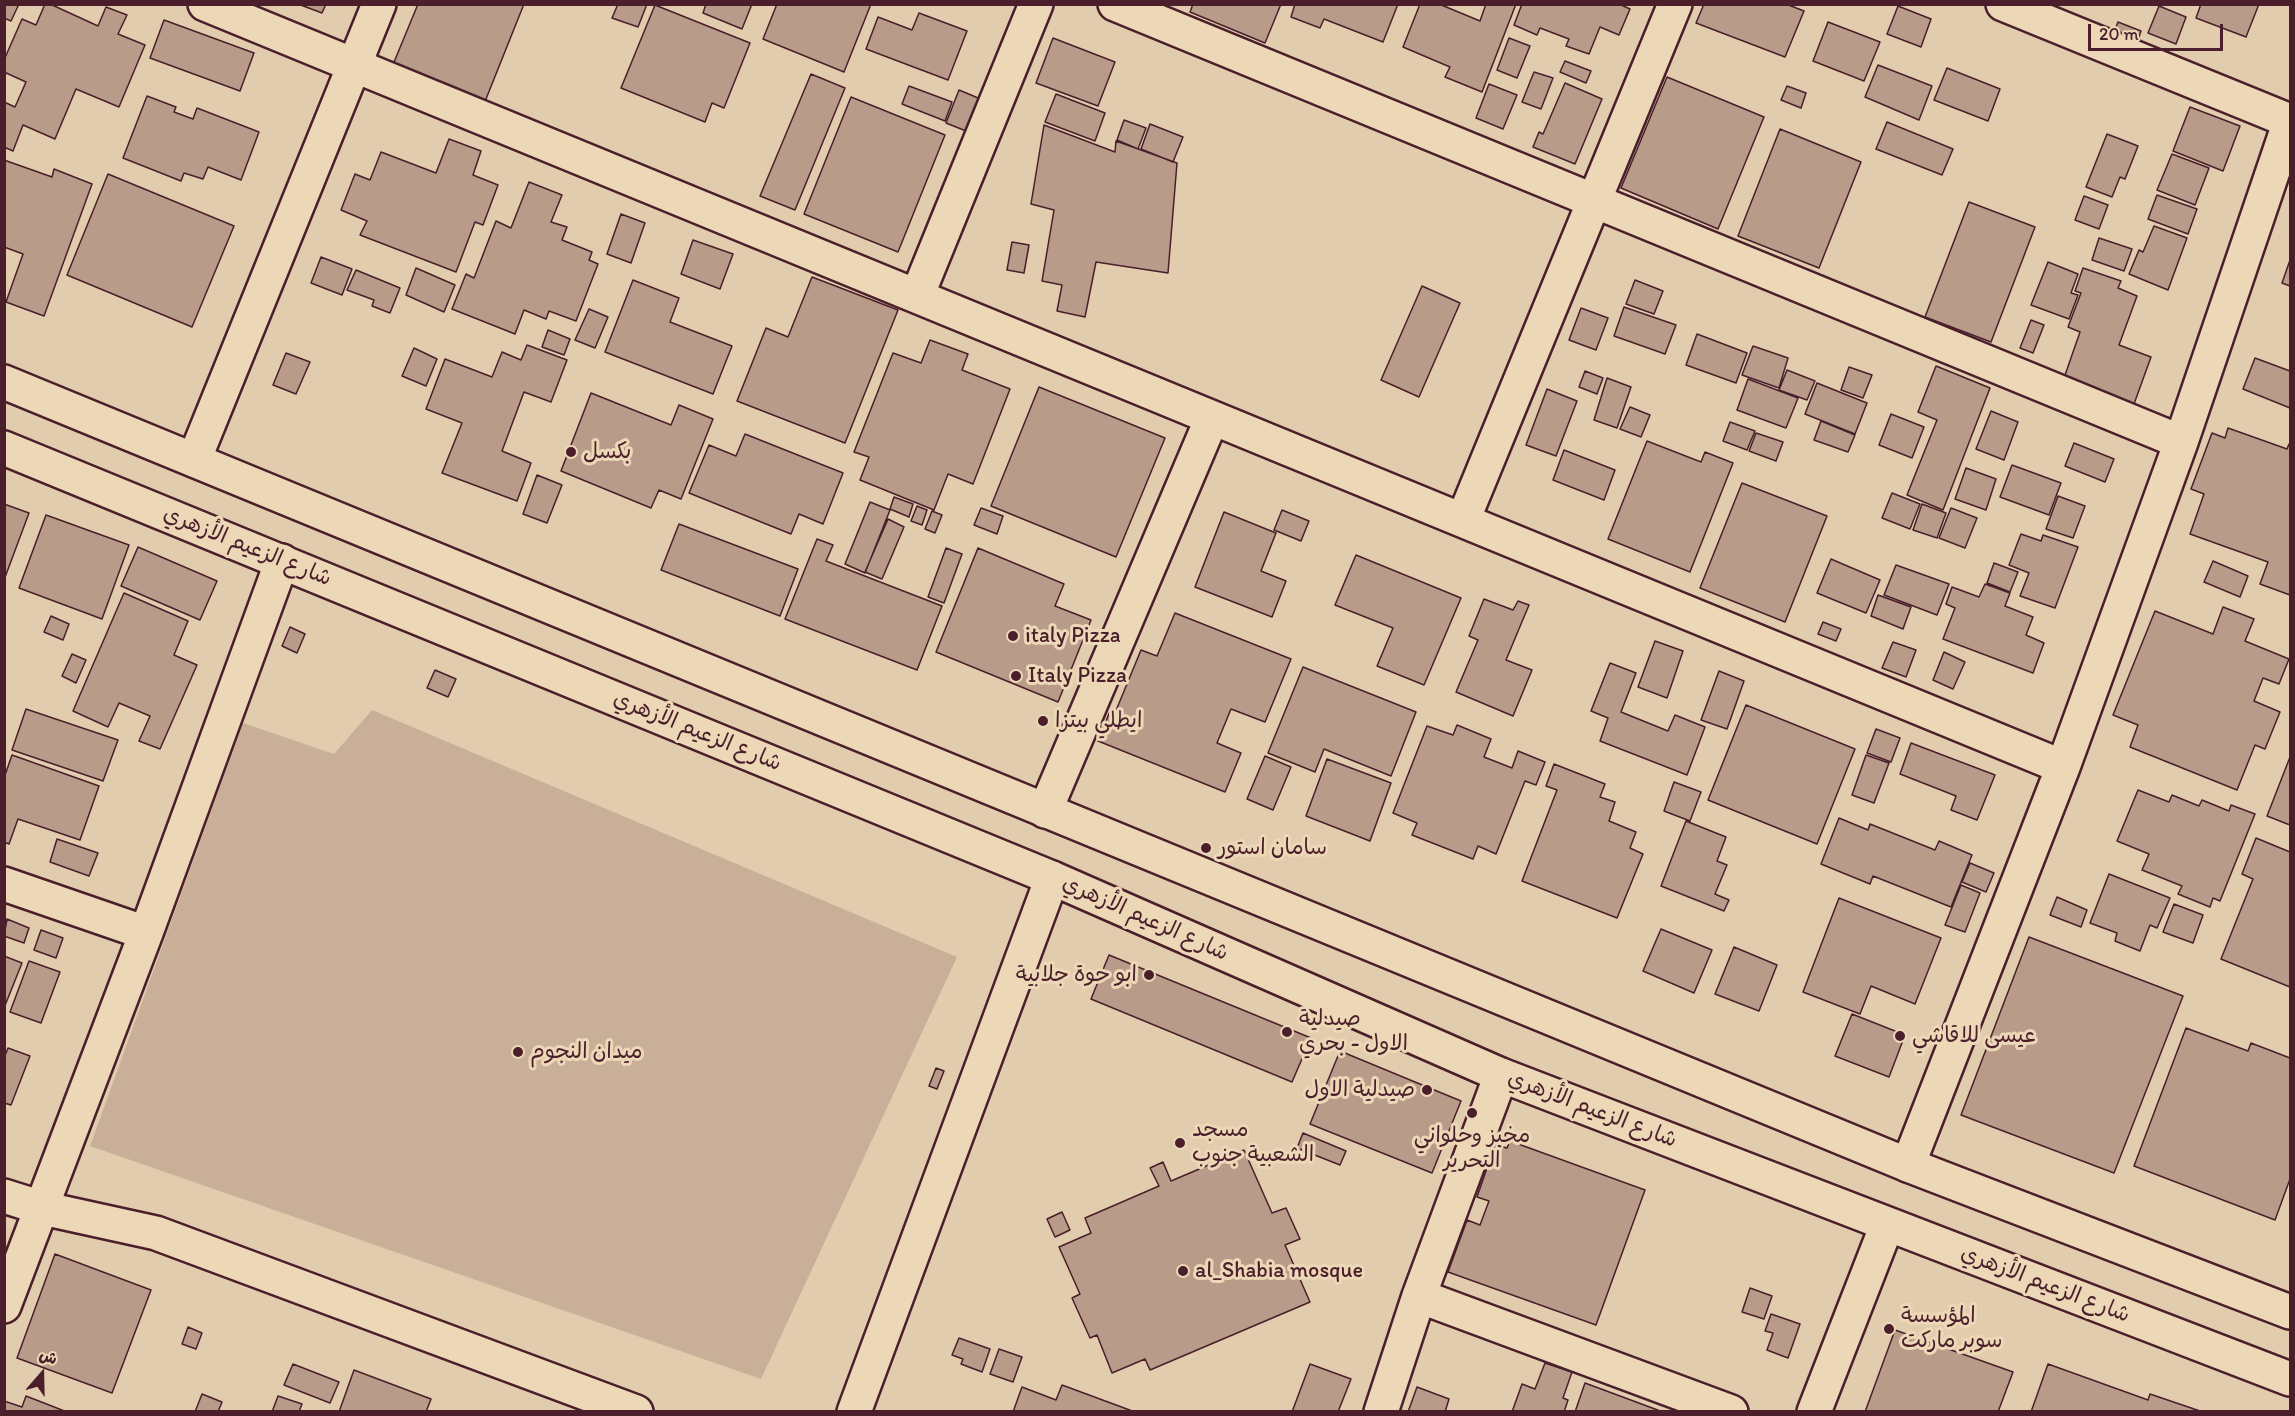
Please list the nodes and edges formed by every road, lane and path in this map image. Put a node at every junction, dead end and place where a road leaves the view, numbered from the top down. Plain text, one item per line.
1 (205, 4) edge
2 (379, 4) edge
3 (1036, 4) edge
4 (1115, 4) edge
5 (1675, 4) edge
6 (2004, 4) edge
7 (354, 66) junction
8 (2290, 121) edge
9 (1593, 201) junction
10 (917, 296) junction
11 (4, 382) edge
12 (1212, 418) junction
13 (2181, 442) junction
14 (4, 447) edge
15 (194, 460) junction
16 (1464, 520) junction
17 (282, 561) junction
18 (2063, 766) junction
19 (1045, 811) junction
20 (1052, 878) junction
21 (4, 884) edge
22 (146, 933) junction
23 (1501, 1075) junction
24 (1908, 1165) junction
25 (4, 1196) edge
26 (42, 1208) junction
27 (1887, 1225) junction
28 (1419, 1296) junction
29 (4, 1306) edge
30 (2290, 1312) edge
31 (2290, 1379) edge
32 (636, 1412) edge
33 (854, 1412) edge
34 (1381, 1412) edge
35 (1731, 1412) edge
36 (1814, 1412) edge

1 - 7 street
2 - 7 street
3 - 10 street
4 - 9 street
5 - 9 street
6 - 8 street
7 - 10 street
7 - 15 street
8 - 13 street
9 - 13 street
9 - 16 street
10 - 12 street
11 - 15 street
12 - 16 street
12 - 19 street
13 - 18 street
14 - 17 street, شارع الزعيم الأزهري
15 - 19 street
16 - 18 street
17 - 20 street, شارع الزعيم الأزهري
17 - 22 street
18 - 24 street
19 - 24 street
20 - 23 street, شارع الزعيم الأزهري
20 - 33 street
21 - 22 street
22 - 26 street
23 - 27 street, شارع الزعيم الأزهري
23 - 28 street
24 - 30 street
25 - 26 street
26 - 29 street
26 - 32 street
27 - 31 street, شارع الزعيم الأزهري
27 - 36 street
28 - 34 street
28 - 35 street

